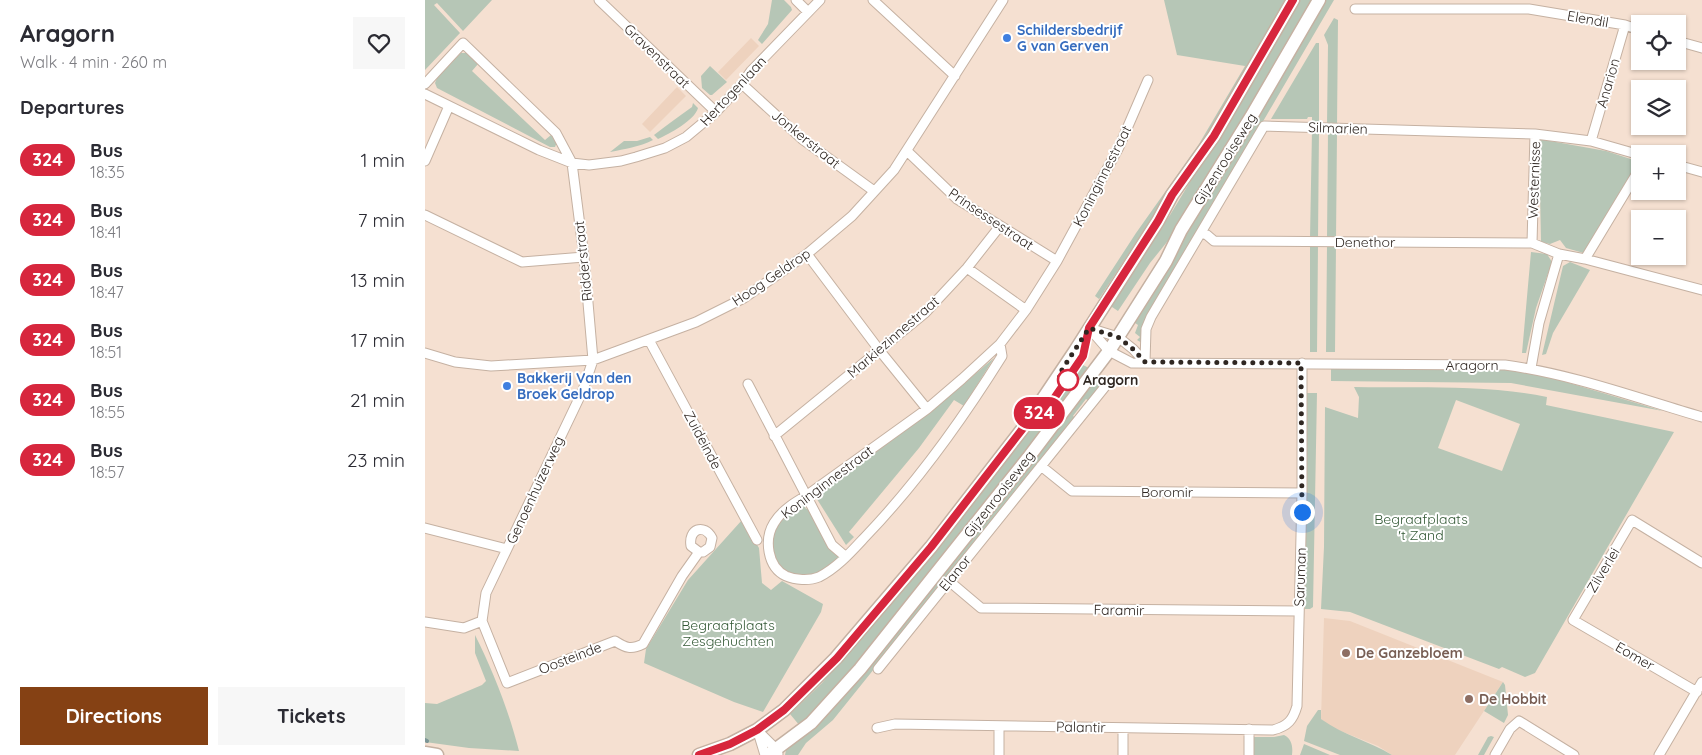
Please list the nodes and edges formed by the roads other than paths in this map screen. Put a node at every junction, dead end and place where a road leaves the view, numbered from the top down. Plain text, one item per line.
1 (599, 0) edge
2 (795, 0) edge
3 (820, 0) edge
4 (873, 0) edge
5 (1003, 0) edge
6 (1293, 0) edge
7 (1319, 0) edge
8 (1355, 9) dead end
9 (808, 12) junction
10 (1625, 25) junction
11 (1631, 27) edge
12 (1686, 43) edge
13 (1702, 48) edge
14 (955, 76) junction
15 (1148, 80) dead end
16 (425, 84) edge
17 (742, 84) junction
18 (425, 94) edge
19 (449, 106) junction
20 (716, 112) junction
21 (1535, 134) junction
22 (1591, 142) junction
23 (907, 151) junction
24 (1631, 153) edge
25 (425, 161) edge
26 (571, 163) junction
27 (1686, 168) edge
28 (1702, 172) edge
29 (1631, 183) edge
30 (874, 191) junction
31 (425, 215) edge
32 (1000, 226) junction
33 (1201, 233) junction
34 (1532, 243) junction
35 (807, 254) junction
36 (1559, 254) junction
37 (584, 257) junction
38 (1585, 259) junction
39 (1057, 261) junction
40 (967, 268) junction
41 (1702, 290) edge
42 (1026, 310) junction
43 (1089, 328) junction
44 (1118, 337) junction
45 (649, 340) junction
46 (1000, 344) junction
47 (880, 351) junction
48 (1109, 351) junction
49 (425, 353) edge
50 (593, 360) junction
51 (1145, 362) junction
52 (1301, 363) junction
53 (1531, 368) junction
54 (1108, 383) dead end
55 (748, 384) dead end
56 (927, 408) junction
57 (1702, 417) edge
58 (774, 436) junction
59 (1041, 466) junction
60 (1302, 493) junction
61 (807, 496) junction
62 (425, 528) edge
63 (757, 540) dead end
64 (507, 549) junction
65 (699, 552) dead end
66 (846, 557) junction
67 (1702, 563) edge
68 (949, 581) junction
69 (1299, 611) junction
70 (1573, 620) joint
71 (482, 621) junction
72 (425, 622) edge
73 (878, 669) dead end
74 (1702, 682) edge
75 (1697, 692) junction
76 (999, 726) junction
77 (1285, 726) joint
78 (877, 728) dead end
79 (1123, 728) junction
80 (1249, 729) junction
81 (757, 730) junction
82 (425, 753) edge
83 (772, 754) edge
84 (437, 755) edge
85 (699, 755) edge
86 (999, 755) edge
87 (1123, 755) edge
88 (1249, 755) edge
89 (1495, 755) edge
90 (1574, 755) edge
91 (1659, 755) edge

1 - 20 street, Gravenstraat
2 - 9 street
3 - 9 street, Hertogenlaan
4 - 14 street
5 - 14 street, Hoog Geldrop
6 - 43 main road, Gijzenrooiseweg
7 - 44 main road, Gijzenrooiseweg
8 - 10 street, Elendil
9 - 17 street, Hertogenlaan
10 - 11 street, Elendil
10 - 22 street, Anarion
12 - 13 street
14 - 23 street, Hoog Geldrop
15 - 39 street, Koninginnestraat
16 - 26 street
17 - 20 street, Hertogenlaan
17 - 30 street, Jonkerstraat
18 - 19 street, Hertogenlaan
19 - 25 street
19 - 26 street, Hertogenlaan
20 - 26 street, Hertogenlaan
21 - 22 street, Westernisse
21 - 33 street, Silmarien
21 - 34 street, Westernisse
22 - 24 street, Westernisse
23 - 30 street, Hoog Geldrop
23 - 32 street, Prinsessestraat
26 - 37 street, Ridderstraat
27 - 28 street
29 - 38 street
30 - 35 street, Hoog Geldrop
31 - 37 street
32 - 39 street, Prinsessestraat
32 - 40 street, Markiezinnestraat
33 - 34 street, Denethor
33 - 51 street
34 - 36 street
35 - 45 street, Hoog Geldrop
35 - 47 street
36 - 38 street
36 - 53 street
37 - 50 street, Ridderstraat
38 - 41 street
39 - 42 street, Koninginnestraat
40 - 42 street
40 - 47 street, Markiezinnestraat
42 - 46 street, Koninginnestraat
43 - 44 street
43 - 48 street, Aragorn
43 - 81 main road, Gijzenrooiseweg
44 - 48 main road, Gijzenrooiseweg
44 - 51 street
45 - 50 street, Hoog Geldrop
45 - 63 street, Zuideinde
46 - 56 street, Koninginnestraat
46 - 66 street, Koninginnestraat
47 - 56 street
47 - 58 street, Markiezinnestraat
48 - 51 street, Aragorn
48 - 83 main road, Gijzenrooiseweg
49 - 50 street, Hoog Geldrop
50 - 64 street, Genoenhuizerweg
51 - 52 street, Aragorn
52 - 53 street, Aragorn
52 - 60 street, Saruman
53 - 57 street, Aragorn
54 - 59 street, Elanor
55 - 58 street
56 - 61 street, Koninginnestraat
58 - 61 street
59 - 60 street, Boromir
59 - 68 street, Elanor
60 - 69 street, Saruman
61 - 66 street
61 - 66 street, Koninginnestraat
62 - 64 street
64 - 71 street, Genoenhuizerweg
65 - 71 street, Oosteinde
67 - 70 street, Zilverlei
68 - 69 street, Faramir
68 - 73 street, Elanor
69 - 77 street, Saruman
70 - 75 street, Eomer
71 - 72 street
74 - 75 street
75 - 91 street
76 - 78 street, Palantir
76 - 79 street, Palantir
76 - 86 street
77 - 80 street, Palantir
79 - 80 street, Palantir
79 - 87 street
80 - 88 street
81 - 83 street
81 - 85 main road, Gijzenrooiseweg
82 - 84 main road
89 - 90 street

